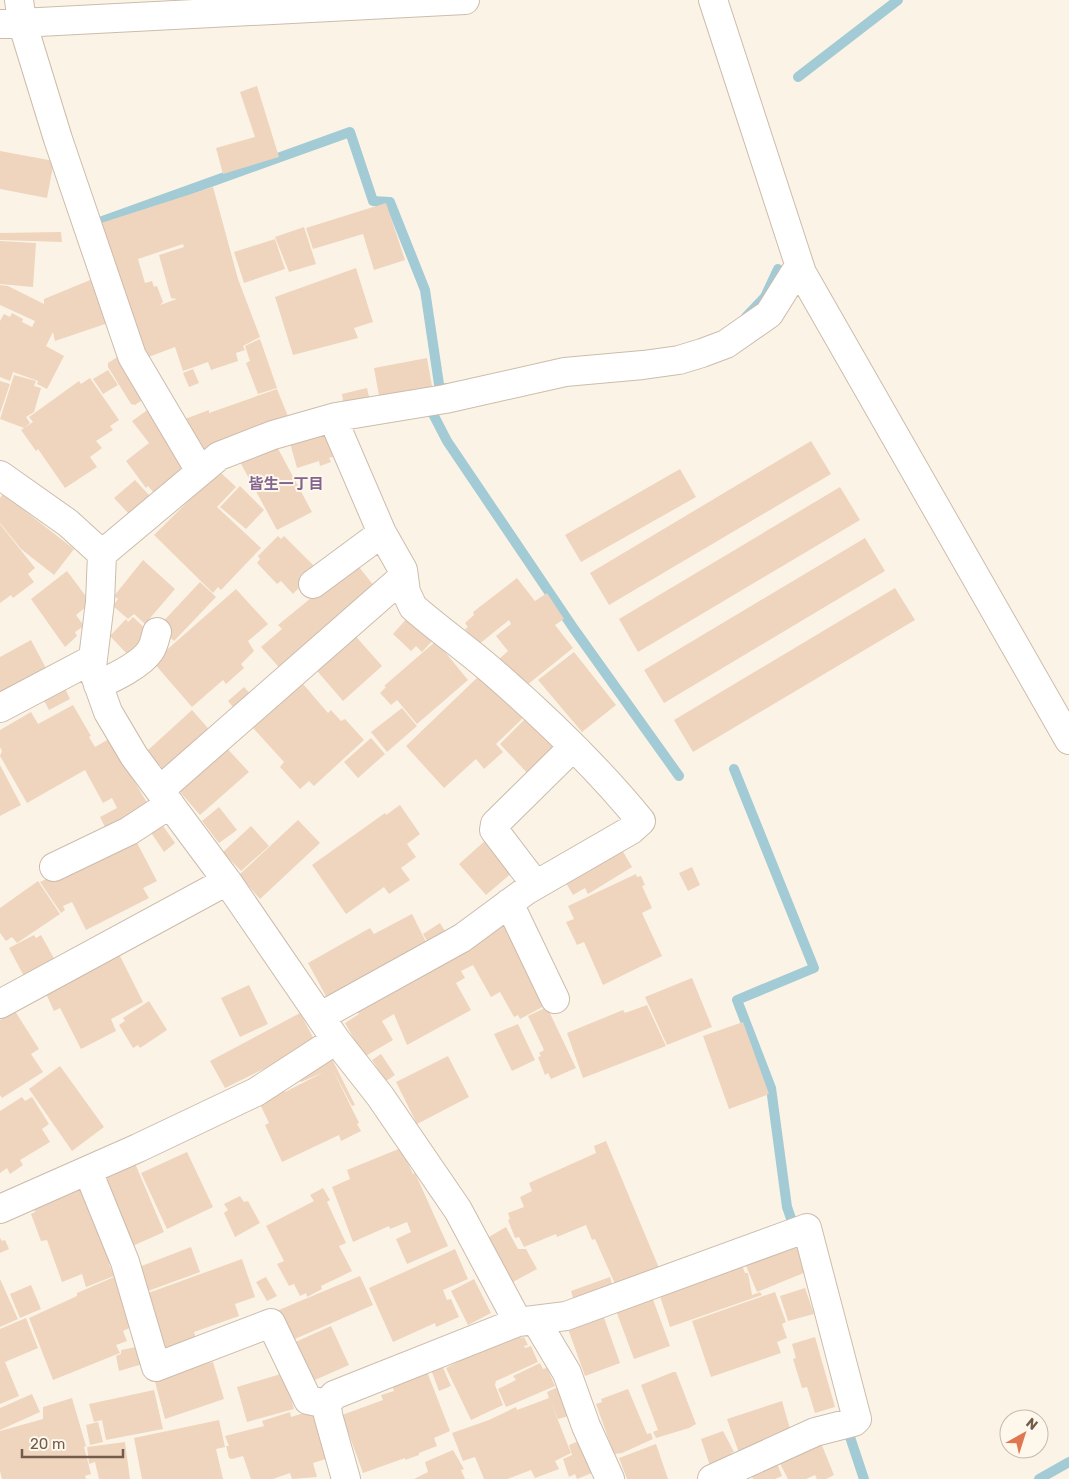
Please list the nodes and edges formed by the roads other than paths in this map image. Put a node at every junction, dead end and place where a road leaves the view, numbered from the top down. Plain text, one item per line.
1 (465, 0) edge
2 (713, 0) edge
3 (283, 5) edge
4 (14, 15) edge
5 (799, 266) junction
6 (332, 419) junction
7 (200, 470) junction
8 (0, 475) edge
9 (382, 533) junction
10 (102, 554) junction
11 (404, 577) junction
12 (314, 584) dead end
13 (157, 632) dead end
14 (95, 672) junction
15 (0, 708) edge
16 (1069, 740) edge
17 (573, 746) junction
18 (165, 797) junction
19 (54, 867) dead end
20 (227, 881) junction
21 (536, 885) junction
22 (509, 902) junction
23 (555, 999) dead end
24 (0, 1004) edge
25 (321, 1016) junction
26 (336, 1040) junction
27 (88, 1170) junction
28 (0, 1209) edge
29 (527, 1322) junction
30 (327, 1404) junction
31 (346, 1479) edge
32 (610, 1479) edge
33 (712, 1479) edge

1 - 3 street
2 - 5 street
3 - 4 street
4 - 7 street
5 - 6 street
5 - 16 street
6 - 7 street
6 - 9 street
7 - 10 street
8 - 10 street
9 - 11 street
9 - 12 street
10 - 14 street
11 - 17 street
11 - 18 street
13 - 14 street
14 - 15 street
14 - 18 street
17 - 21 street
17 - 21 street
18 - 19 street
18 - 20 street
20 - 24 street
20 - 25 street
21 - 22 street
22 - 23 street
22 - 25 street
25 - 26 street
26 - 27 street
26 - 29 street
27 - 28 street
27 - 30 street
29 - 30 street
29 - 32 street
29 - 33 street
30 - 31 street

